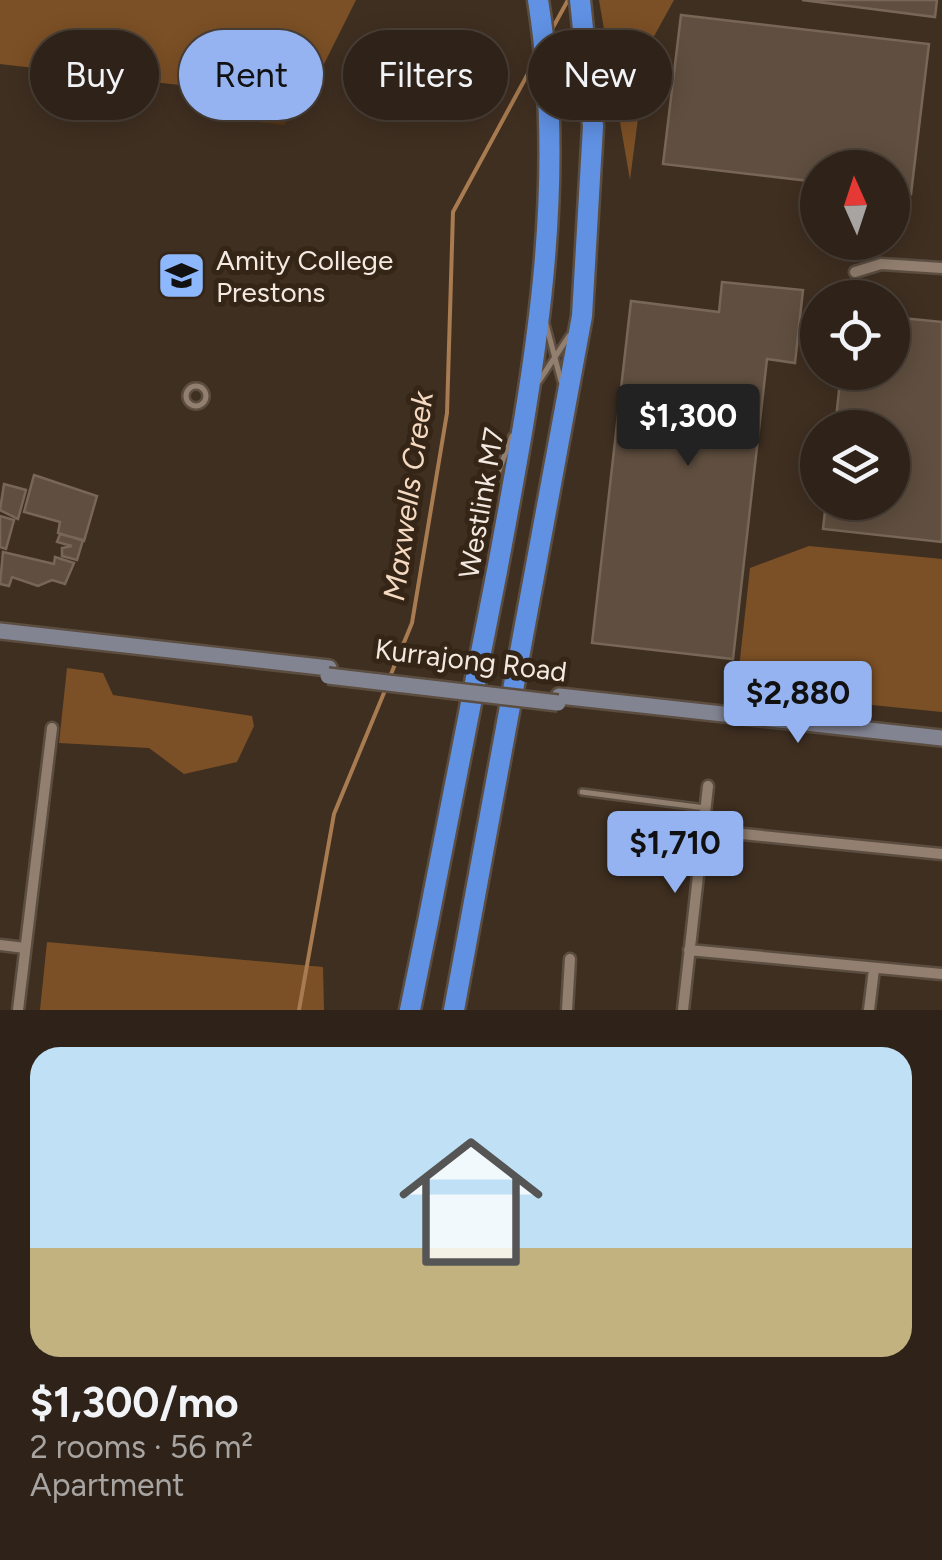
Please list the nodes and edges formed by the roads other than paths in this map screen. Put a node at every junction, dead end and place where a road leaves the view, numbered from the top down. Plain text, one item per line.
1 (538, 0) edge
2 (580, 0) edge
3 (942, 268) edge
4 (855, 272) dead end
5 (541, 307) junction
6 (582, 316) junction
7 (556, 356) junction
8 (528, 398) junction
9 (566, 403) junction
10 (476, 531) dead end
11 (0, 634) edge
12 (52, 728) dead end
13 (939, 738) edge
14 (462, 754) junction
15 (708, 786) dead end
16 (582, 792) dead end
17 (705, 808) junction
18 (703, 830) junction
19 (942, 854) edge
20 (0, 945) edge
21 (25, 948) junction
22 (689, 950) junction
23 (570, 958) dead end
24 (874, 969) junction
25 (942, 974) edge
26 (18, 1010) edge
27 (410, 1010) edge
28 (420, 1010) edge
29 (458, 1010) edge
30 (568, 1010) edge
31 (683, 1010) edge
32 (870, 1010) edge

1 - 5 highway, Westlink M7
2 - 6 highway
3 - 4 street
5 - 7 lane
5 - 8 highway, Westlink M7
6 - 7 lane
6 - 9 highway
7 - 8 lane
7 - 9 lane
8 - 10 lane
8 - 14 highway, Westlink M7
9 - 29 highway
11 - 13 main road, Kurrajong Road, bridge
12 - 21 street
14 - 27 highway, Westlink M7
14 - 28 highway
15 - 17 street
16 - 17 lane
17 - 18 street
18 - 19 street
18 - 22 street
20 - 21 street
21 - 26 street
22 - 24 street
22 - 31 street
23 - 30 street
24 - 25 street
24 - 32 street

